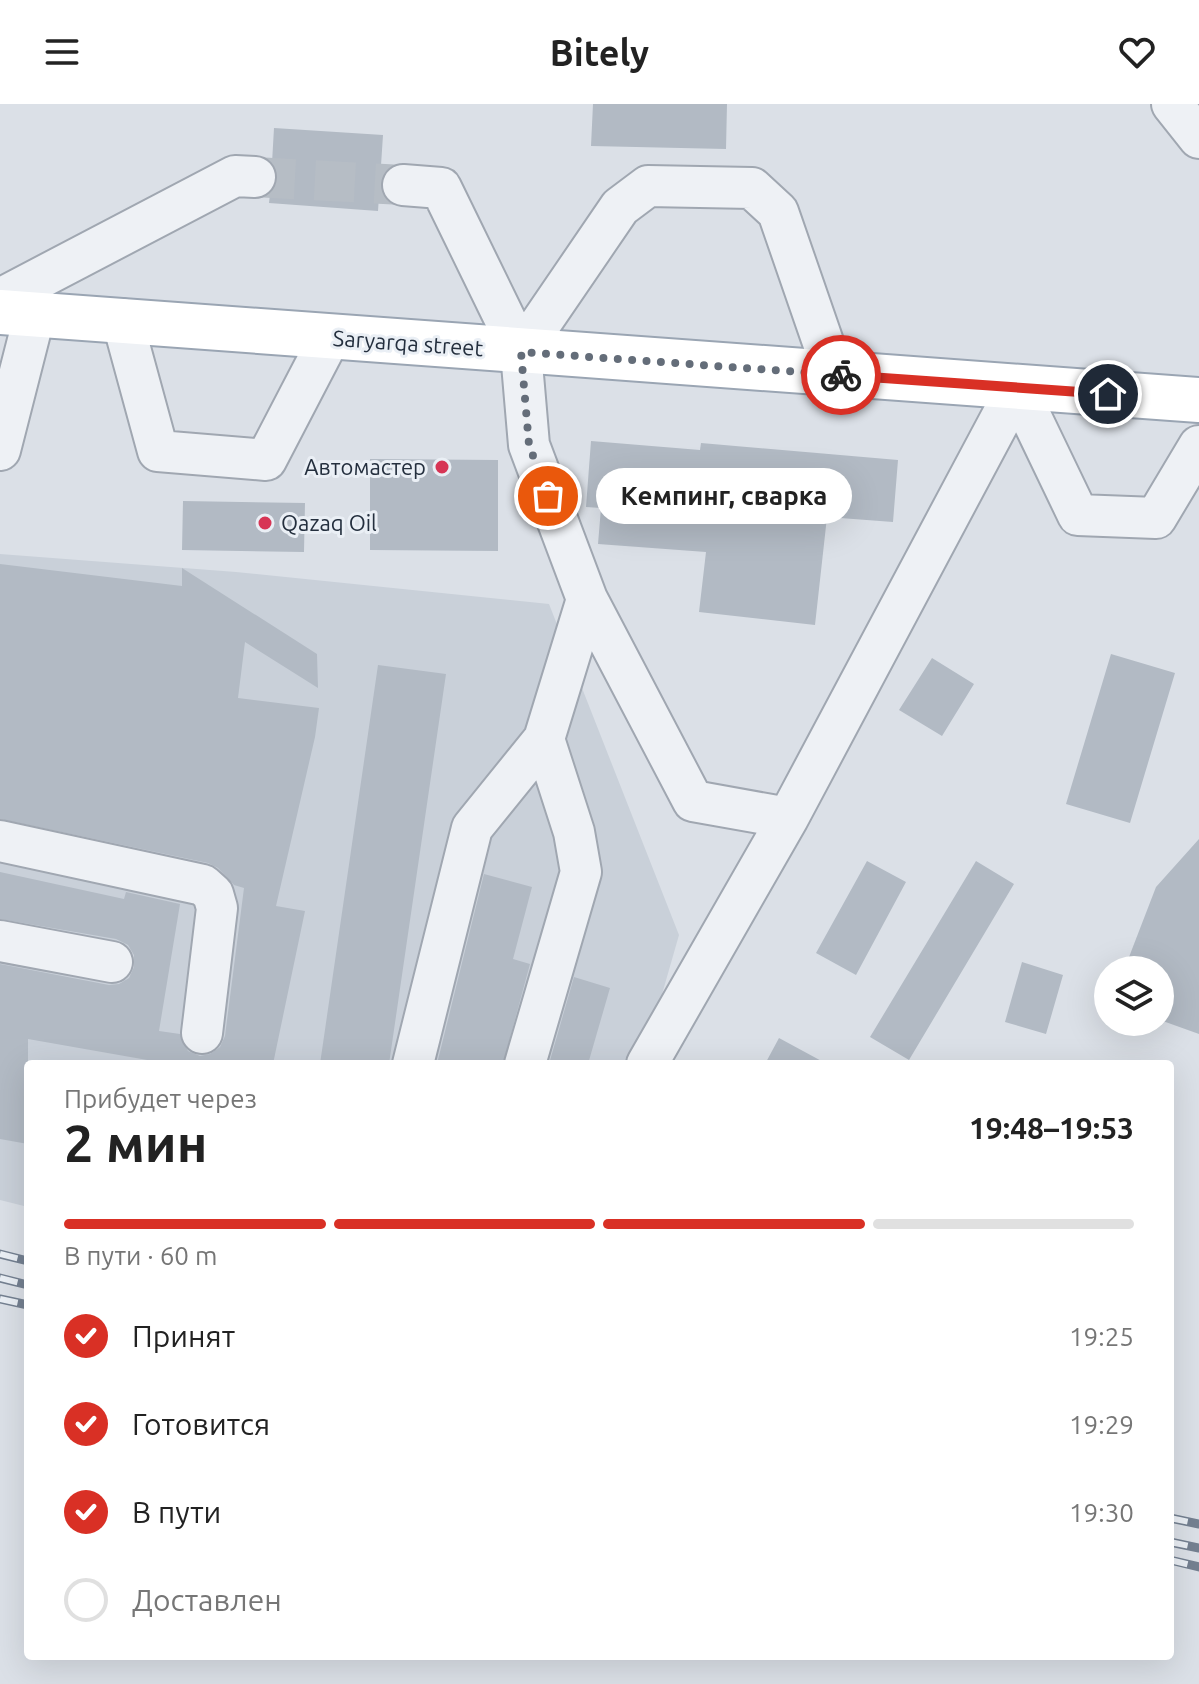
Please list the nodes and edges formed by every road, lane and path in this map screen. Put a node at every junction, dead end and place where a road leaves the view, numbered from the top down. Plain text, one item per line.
1 (1172, 104) edge
2 (1199, 138) edge
3 (255, 177) tunnel mouth
4 (403, 185) tunnel mouth
5 (11, 309) edge
6 (122, 319) junction
7 (330, 337) junction
8 (521, 352) junction
9 (834, 374) junction
10 (1017, 388) junction
11 (1199, 400) edge
12 (1199, 446) edge
13 (0, 450) edge
14 (587, 599) junction
15 (544, 739) junction
16 (788, 818) junction
17 (0, 841) edge
18 (0, 941) edge
19 (112, 962) dead end
20 (202, 1033) dead end
21 (414, 1060) edge
22 (526, 1060) edge
23 (649, 1060) edge

1 - 2 street
3 - 5 street
4 - 8 street
5 - 6 main road, Saryarqa street
5 - 13 street
6 - 7 main road, Saryarqa street
6 - 7 street
7 - 8 main road, Saryarqa street
8 - 9 main road, Saryarqa street
8 - 9 street
8 - 14 street
9 - 10 main road, Saryarqa street
10 - 11 main road, Saryarqa street
10 - 12 street
10 - 16 street
14 - 15 street
14 - 16 street
15 - 21 street
15 - 22 street
16 - 23 street
17 - 20 street
18 - 19 street

